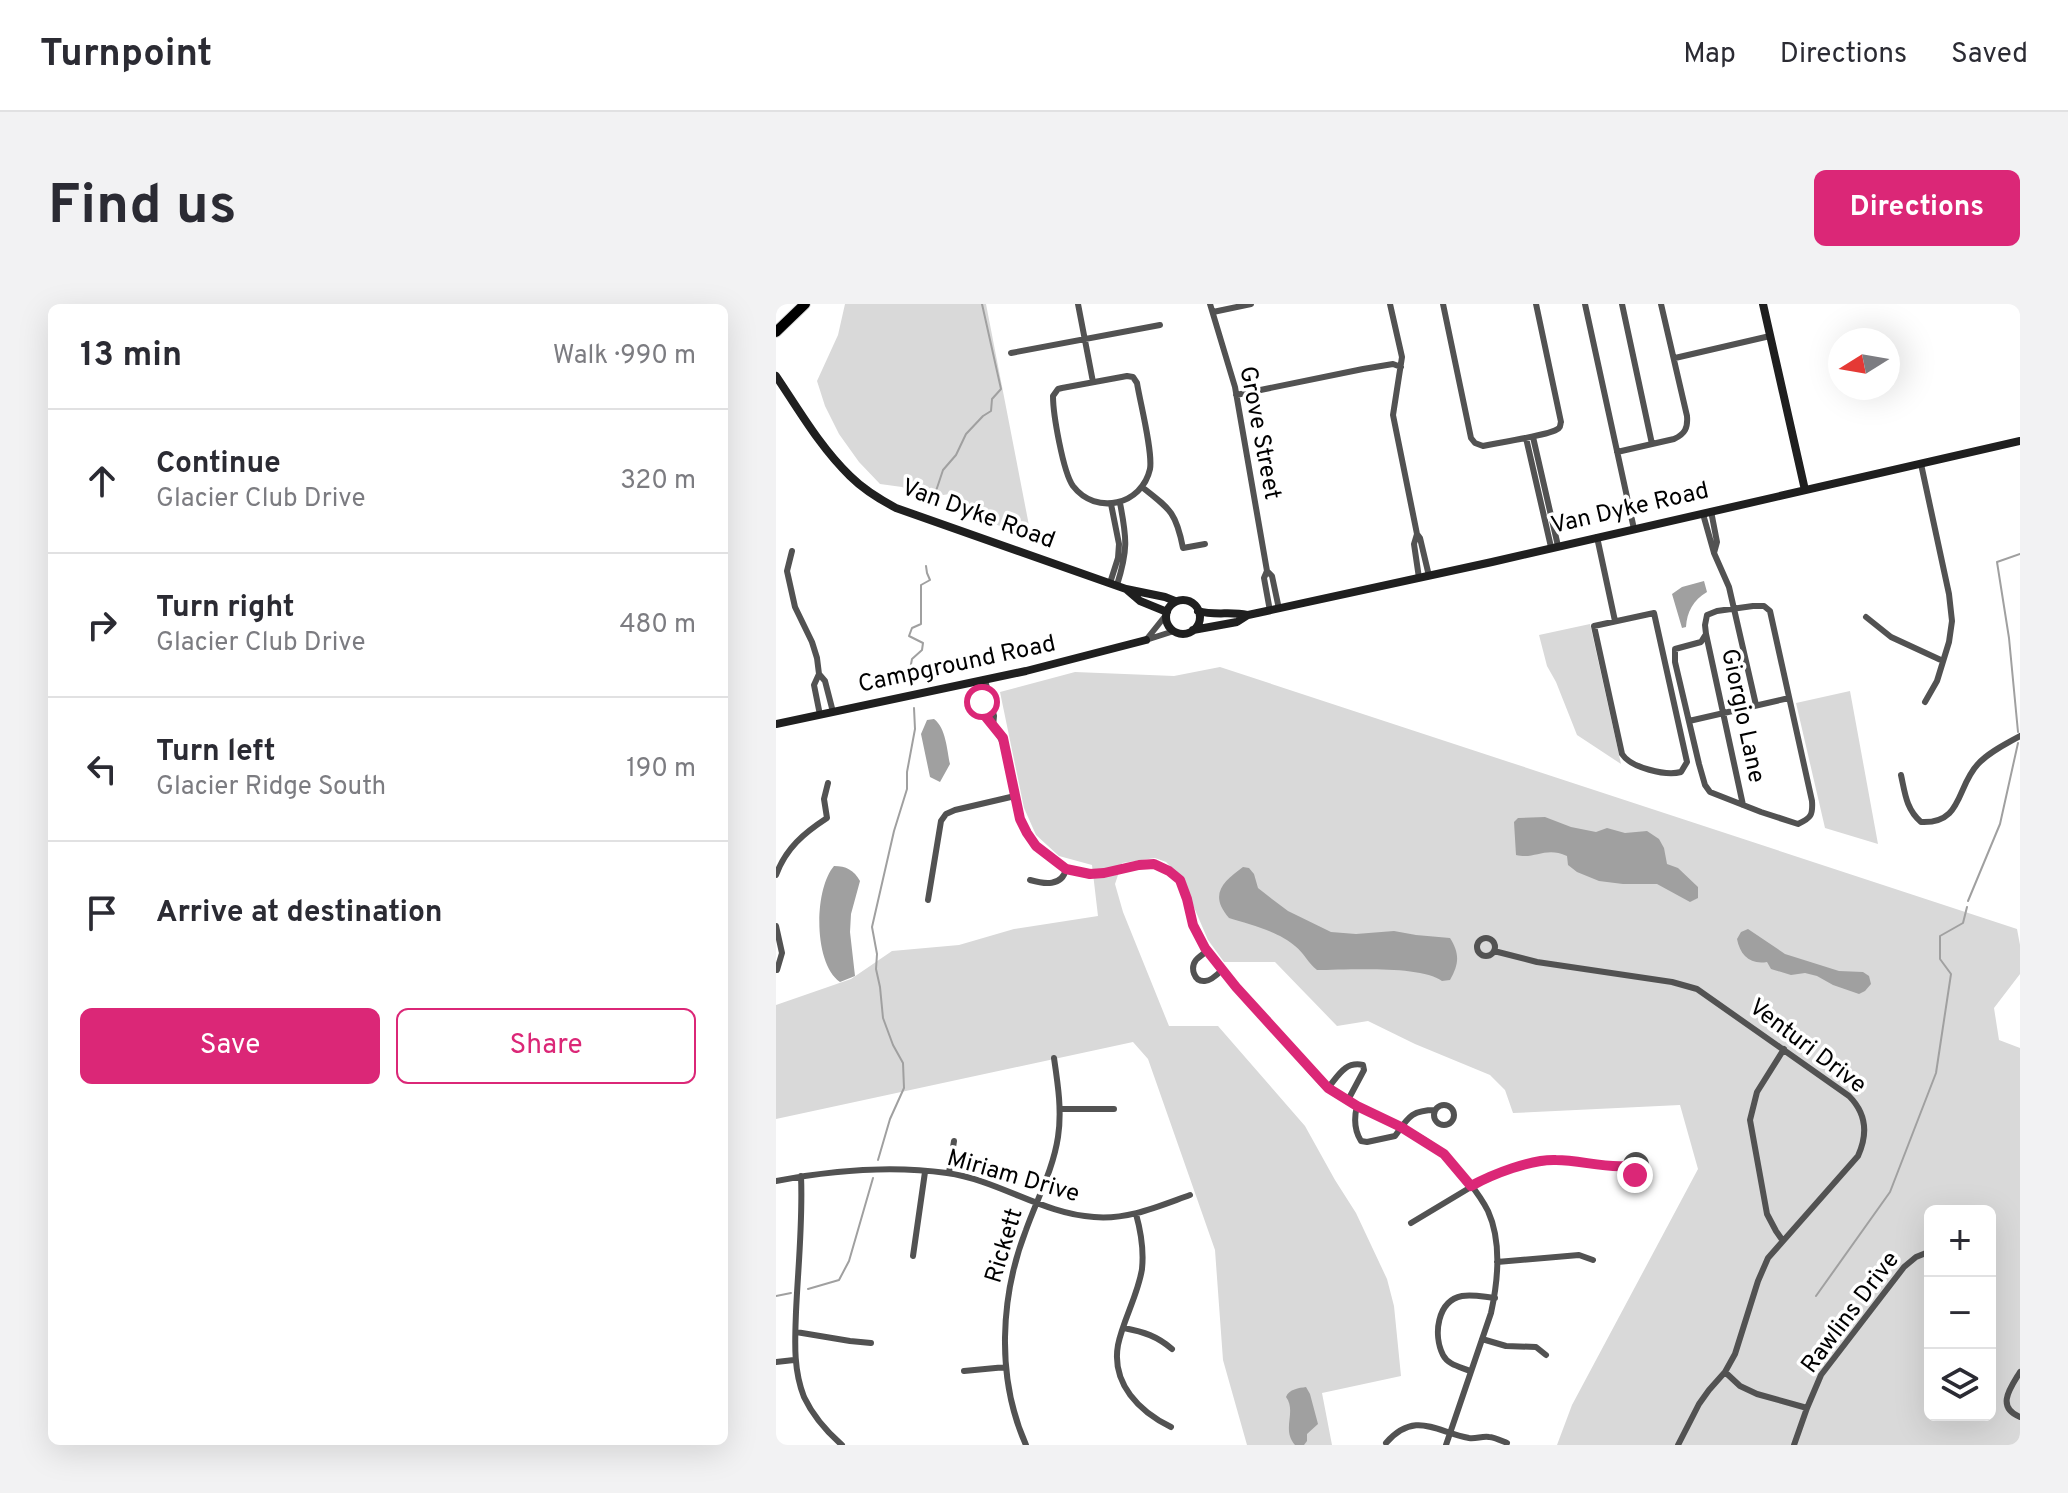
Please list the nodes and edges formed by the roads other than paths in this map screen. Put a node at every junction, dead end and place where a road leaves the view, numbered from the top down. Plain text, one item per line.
1 (805, 304) edge
2 (1078, 304) edge
3 (1210, 304) edge
4 (1251, 304) edge
5 (1390, 304) edge
6 (1443, 304) edge
7 (1536, 304) edge
8 (1585, 304) edge
9 (1622, 304) edge
10 (1661, 304) edge
11 (1763, 304) edge
12 (1213, 312) junction
13 (1160, 325) dead end
14 (776, 332) edge
15 (1770, 336) junction
16 (1085, 339) junction
17 (1011, 353) dead end
18 (1675, 358) junction
19 (1401, 367) junction
20 (776, 376) edge
21 (1093, 382) junction
22 (1236, 395) junction
23 (1530, 437) junction
24 (2020, 441) edge
25 (1652, 444) junction
26 (1617, 452) junction
27 (1921, 464) junction
28 (1142, 487) junction
29 (1805, 490) junction
30 (1120, 503) junction
31 (1111, 504) junction
32 (1707, 512) junction
33 (1634, 529) junction
34 (1597, 537) junction
35 (1205, 544) dead end
36 (1555, 546) junction
37 (792, 551) dead end
38 (1424, 577) junction
39 (1117, 586) junction
40 (1175, 601) junction
41 (1734, 608) junction
42 (1274, 610) junction
43 (1198, 611) junction
44 (1166, 613) junction
45 (1248, 615) junction
46 (1866, 617) dead end
47 (1615, 621) junction
48 (1193, 630) junction
49 (1174, 631) junction
50 (1706, 634) junction
51 (1146, 640) junction
52 (1675, 649) junction
53 (1662, 651) junction
54 (1943, 661) junction
55 (819, 674) junction
56 (981, 681) junction
57 (1789, 698) junction
58 (1925, 702) dead end
59 (1756, 705) junction
60 (833, 712) junction
61 (1724, 713) junction
62 (820, 715) junction
63 (1689, 721) junction
64 (776, 724) edge
65 (2020, 736) edge
66 (1901, 775) dead end
67 (828, 783) dead end
68 (1015, 796) junction
69 (1743, 805) junction
70 (1066, 869) junction
71 (776, 873) edge
72 (1030, 880) dead end
73 (928, 900) dead end
74 (776, 926) edge
75 (1207, 951) junction
76 (1494, 951) dead end
77 (777, 970) edge
78 (1222, 970) junction
79 (1784, 1049) junction
80 (1054, 1058) dead end
81 (1328, 1088) junction
82 (1348, 1100) junction
83 (1357, 1106) junction
84 (1060, 1109) junction
85 (1114, 1109) dead end
86 (1435, 1110) dead end
87 (1401, 1127) junction
88 (954, 1141) dead end
89 (1626, 1166) dead end
90 (925, 1172) junction
91 (949, 1173) junction
92 (801, 1176) junction
93 (776, 1181) edge
94 (1471, 1186) junction
95 (1190, 1195) dead end
96 (1037, 1202) junction
97 (1136, 1214) junction
98 (1411, 1223) dead end
99 (1783, 1241) junction
100 (1924, 1254) edge
101 (913, 1256) dead end
102 (1593, 1260) dead end
103 (1497, 1262) junction
104 (1495, 1298) junction
105 (1124, 1328) junction
106 (796, 1332) junction
107 (1482, 1339) junction
108 (871, 1343) dead end
109 (1172, 1349) dead end
110 (1546, 1355) dead end
111 (794, 1360) junction
112 (776, 1362) edge
113 (1006, 1367) junction
114 (964, 1371) dead end
115 (1470, 1371) junction
116 (1725, 1372) junction
117 (2020, 1372) edge
118 (1807, 1408) junction
119 (2020, 1417) edge
120 (1171, 1427) dead end
121 (1451, 1432) junction
122 (1386, 1443) dead end
123 (1507, 1443) dead end
124 (842, 1445) edge
125 (1026, 1445) edge
126 (1446, 1445) edge
127 (1678, 1445) edge
128 (1794, 1445) edge

1 - 14 highway
2 - 16 street
3 - 12 street, Grove Street
4 - 12 street
5 - 19 street
6 - 23 street
7 - 23 street
8 - 26 street
9 - 25 street
10 - 18 street
11 - 15 street
12 - 22 street, Grove Street
13 - 16 street
15 - 18 street
15 - 29 street
16 - 17 street
16 - 21 street
18 - 25 street
19 - 22 street
19 - 38 street
20 - 39 street, Van Dyke Road
21 - 28 street
21 - 31 street
22 - 42 street, Grove Street
23 - 36 street
24 - 27 street, Van Dyke Road
25 - 26 street
26 - 33 street
27 - 29 street, Van Dyke Road
27 - 54 street
28 - 30 street
28 - 35 street
29 - 32 street, Van Dyke Road
30 - 31 street
30 - 39 street
31 - 39 street
32 - 33 street, Van Dyke Road
32 - 41 street
33 - 34 street, Van Dyke Road
34 - 36 street, Van Dyke Road
34 - 47 street
36 - 38 street, Van Dyke Road
37 - 55 street
38 - 42 street, Van Dyke Road
39 - 40 street, Van Dyke Road
39 - 44 street, Van Dyke Road
40 - 43 street
40 - 44 street
41 - 50 street
41 - 57 street
41 - 59 street
42 - 45 street, Van Dyke Road
43 - 45 street, Van Dyke Road
43 - 48 street
44 - 49 street
44 - 51 street
45 - 48 street, Van Dyke Road
46 - 54 street
47 - 53 street
47 - 53 street
48 - 49 street
49 - 51 street, Campground Road
50 - 52 street
50 - 61 street, Giorgio Lane
51 - 56 street, Campground Road
52 - 53 street
52 - 63 street
54 - 58 street
55 - 60 street
55 - 62 street
56 - 60 street, Campground Road
56 - 68 street
57 - 59 street
57 - 69 street
59 - 61 street
60 - 62 street, Campground Road
61 - 63 street
61 - 69 street, Giorgio Lane
62 - 64 street, Campground Road
63 - 69 street
65 - 66 street
67 - 71 street
68 - 70 street
68 - 73 street
70 - 72 street
70 - 75 street
74 - 77 street
75 - 78 street
75 - 78 street
76 - 79 street, Venturi Drive
78 - 81 street
79 - 99 street
79 - 99 street, Venturi Drive
80 - 84 street, Rickett
81 - 82 street
81 - 82 street
82 - 83 street
83 - 87 street
83 - 87 street
84 - 85 street
84 - 96 street, Rickett
86 - 87 street
87 - 94 street
88 - 91 street
89 - 94 street
90 - 91 street, Miriam Drive
90 - 92 street, Miriam Drive
90 - 101 street
91 - 96 street, Miriam Drive
92 - 93 street, Miriam Drive
92 - 106 street
94 - 98 street
94 - 103 street
95 - 97 street, Miriam Drive
96 - 97 street, Miriam Drive
96 - 113 street, Rickett
97 - 105 street
99 - 116 street, Venturi Drive
100 - 118 street, Rawlins Drive
102 - 103 street
103 - 104 street
104 - 107 street
104 - 115 street
105 - 109 street
105 - 120 street
106 - 108 street
106 - 111 street
107 - 110 street
107 - 115 street
111 - 112 street
111 - 124 street
113 - 114 street
113 - 125 street, Rickett
115 - 121 street
116 - 118 street
116 - 127 street, Venturi Drive
117 - 119 street
118 - 128 street, Rawlins Drive
121 - 122 street
121 - 123 street
121 - 126 street

